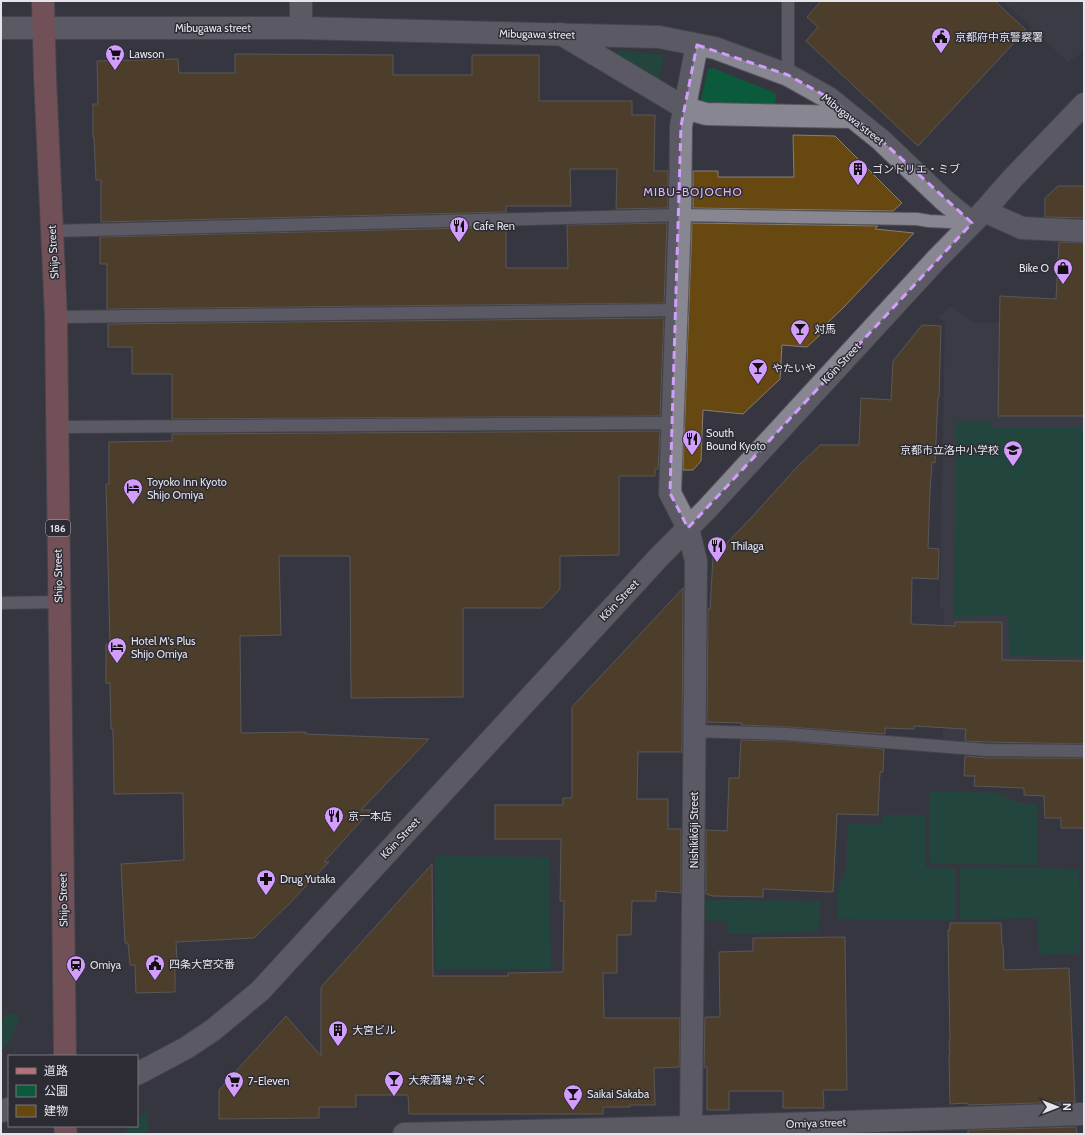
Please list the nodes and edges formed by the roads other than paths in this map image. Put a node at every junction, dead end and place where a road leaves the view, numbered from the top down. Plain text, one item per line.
1 (43, 1) edge
2 (301, 1) edge
3 (788, 1) edge
4 (43, 27) junction
5 (1, 28) edge
6 (301, 28) junction
7 (561, 34) junction
8 (697, 45) junction
9 (788, 75) junction
10 (1084, 104) edge
11 (684, 108) junction
12 (852, 117) junction
13 (680, 215) junction
14 (978, 217) junction
15 (52, 231) junction
16 (1084, 231) edge
17 (677, 310) junction
18 (56, 317) junction
19 (673, 422) junction
20 (57, 427) junction
21 (688, 528) junction
22 (59, 602) junction
23 (1, 603) edge
24 (694, 731) junction
25 (1084, 751) edge
26 (65, 1055) edge
27 (138, 1073) edge
28 (1084, 1114) edge
29 (692, 1130) edge
30 (404, 1134) edge

1 - 4 main road, Shijo Street / 186
2 - 6 street
3 - 9 lane
4 - 5 street
4 - 6 street, Mibugawa street
4 - 15 main road, Shijo Street / 186
6 - 7 street, Mibugawa street
7 - 8 street, Mibugawa street
7 - 11 street
8 - 9 street, Mibugawa street
8 - 11 street, Nishikikōji Street
9 - 12 street, Mibugawa street
10 - 14 street, Kōin Street
11 - 12 street
11 - 13 street, Nishikikōji Street
12 - 14 street, Mibugawa street
13 - 14 lane
13 - 15 lane
13 - 17 street, Nishikikōji Street
14 - 16 street, Mibugawa street
14 - 21 street, Kōin Street
15 - 18 main road, Shijo Street / 186
17 - 18 lane
17 - 19 street, Nishikikōji Street
18 - 20 main road, Shijo Street / 186
19 - 20 lane
19 - 21 street, Nishikikōji Street
20 - 22 main road, Shijo Street / 186
21 - 24 street, Nishikikōji Street
21 - 27 street, Kōin Street
22 - 23 lane
22 - 26 main road, Shijo Street / 186
24 - 25 lane
24 - 29 street, Nishikikōji Street
28 - 29 street, Omiya street
29 - 30 street, Omiya street

